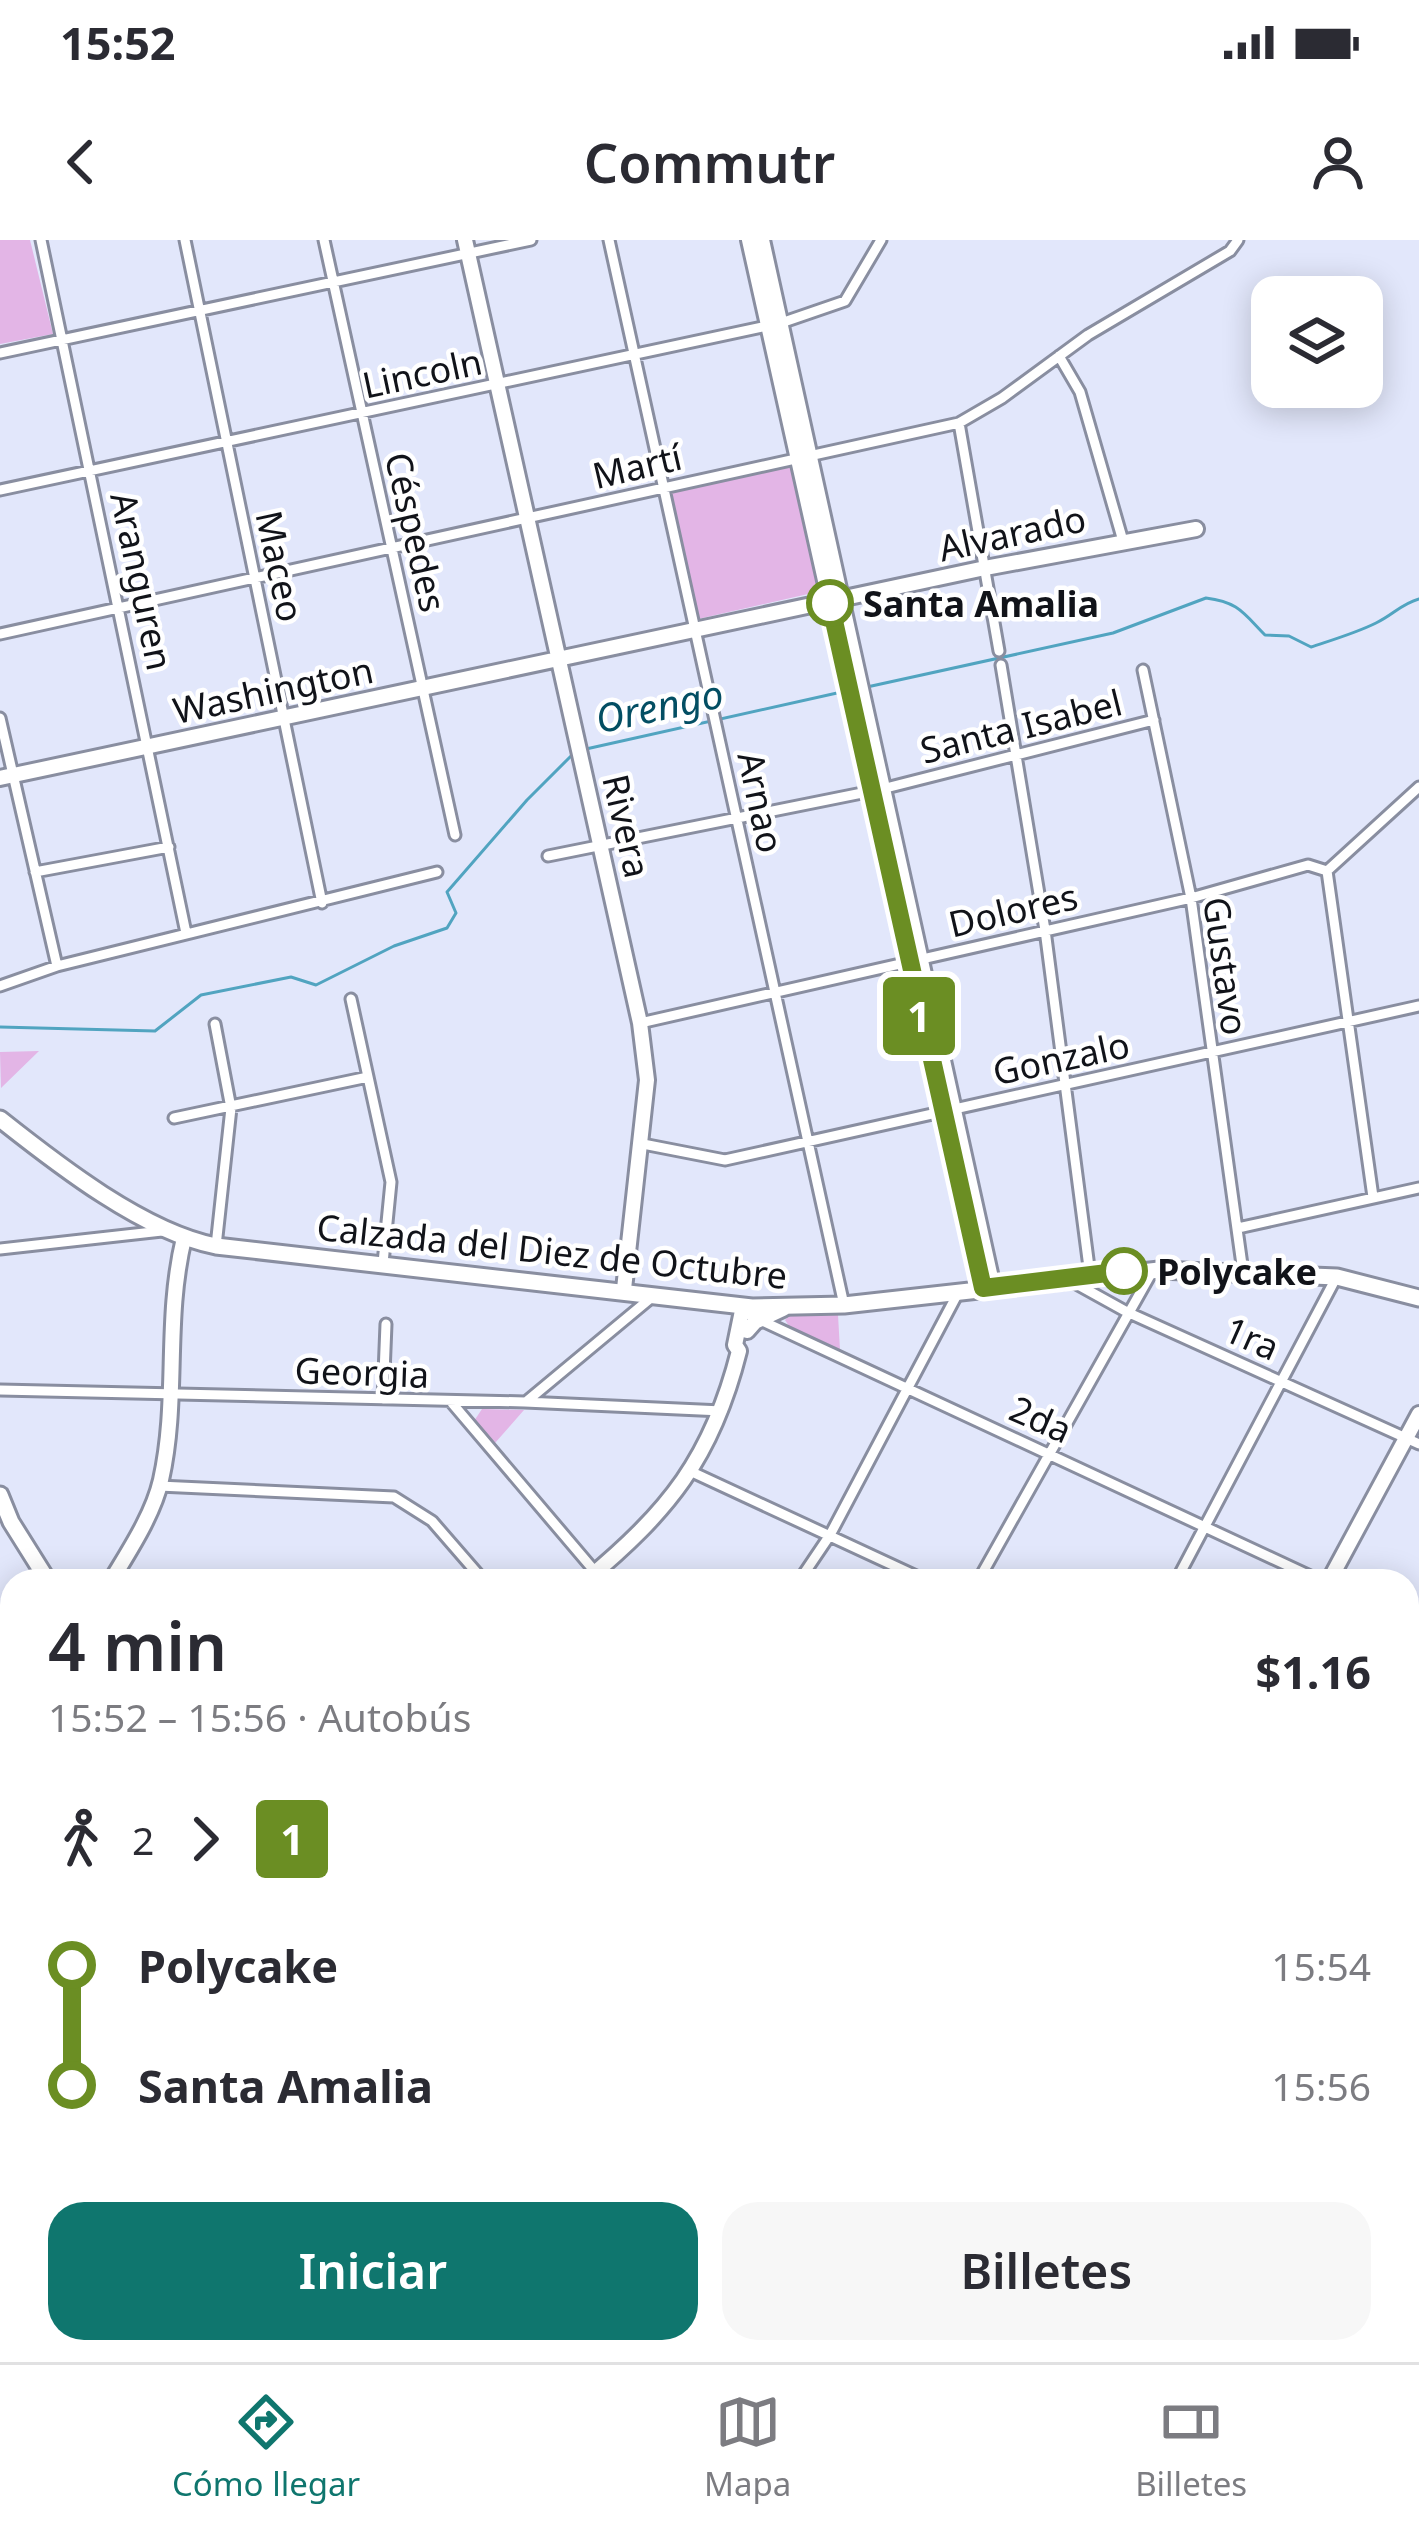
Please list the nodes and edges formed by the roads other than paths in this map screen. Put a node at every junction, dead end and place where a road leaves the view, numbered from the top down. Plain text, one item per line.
1 (41, 240) edge
2 (184, 240) edge
3 (324, 240) edge
4 (531, 240) edge
5 (609, 240) edge
6 (749, 240) edge
7 (762, 240) edge
8 (881, 240) edge
9 (1238, 240) edge
10 (466, 247) edge
11 (334, 282) junction
12 (199, 311) junction
13 (774, 325) junction
14 (63, 340) junction
15 (0, 353) edge
16 (634, 354) junction
17 (1059, 356) junction
18 (495, 386) junction
19 (362, 413) junction
20 (959, 423) junction
21 (226, 442) junction
22 (804, 458) junction
23 (91, 471) junction
24 (660, 488) junction
25 (0, 490) edge
26 (524, 519) junction
27 (1196, 529) dead end
28 (1123, 541) junction
29 (392, 549) junction
30 (985, 568) junction
31 (256, 579) junction
32 (835, 602) junction
33 (122, 610) junction
34 (693, 631) junction
35 (0, 634) edge
36 (999, 651) dead end
37 (559, 660) junction
38 (1001, 665) dead end
39 (1143, 670) dead end
40 (425, 688) junction
41 (0, 718) edge
42 (284, 718) junction
43 (1154, 720) junction
44 (149, 747) junction
45 (1016, 754) junction
46 (7, 777) edge
47 (1419, 787) edge
48 (876, 790) junction
49 (737, 816) junction
50 (455, 835) dead end
51 (601, 846) junction
52 (169, 847) junction
53 (548, 856) dead end
54 (1327, 871) junction
55 (35, 872) junction
56 (437, 872) dead end
57 (1191, 898) junction
58 (322, 903) junction
59 (1045, 930) junction
60 (186, 933) junction
61 (913, 960) junction
62 (57, 966) junction
63 (0, 986) edge
64 (776, 990) junction
65 (351, 999) dead end
66 (1419, 1006) edge
67 (640, 1022) junction
68 (1350, 1022) junction
69 (215, 1024) dead end
70 (1211, 1054) junction
71 (368, 1077) junction
72 (1064, 1084) junction
73 (231, 1108) junction
74 (946, 1110) junction
75 (174, 1118) dead end
76 (0, 1119) edge
77 (808, 1143) junction
78 (643, 1144) junction
79 (1419, 1188) edge
80 (1373, 1197) junction
81 (1238, 1228) junction
82 (165, 1231) junction
83 (184, 1238) junction
84 (216, 1246) junction
85 (0, 1249) edge
86 (383, 1263) junction
87 (1153, 1270) junction
88 (1243, 1272) junction
89 (1090, 1275) junction
90 (1336, 1277) junction
91 (1066, 1278) junction
92 (988, 1288) junction
93 (624, 1289) junction
94 (958, 1293) junction
95 (657, 1294) junction
96 (1419, 1298) edge
97 (844, 1305) junction
98 (1127, 1312) junction
99 (749, 1315) junction
100 (386, 1324) dead end
101 (1285, 1382) junction
102 (0, 1390) edge
103 (907, 1391) junction
104 (170, 1393) junction
105 (383, 1399) junction
106 (525, 1402) junction
107 (452, 1403) junction
108 (722, 1411) junction
109 (1419, 1414) edge
110 (1413, 1441) edge
111 (1049, 1455) junction
112 (692, 1472) junction
113 (159, 1486) junction
114 (0, 1495) edge
115 (1206, 1526) junction
116 (830, 1535) junction
117 (40, 1569) edge
118 (117, 1569) edge
119 (474, 1569) edge
120 (588, 1569) edge
121 (604, 1569) edge
122 (807, 1569) edge
123 (902, 1569) edge
124 (985, 1569) edge
125 (1183, 1569) edge
126 (1299, 1569) edge
127 (1333, 1569) edge

1 - 14 street, Aranguren
2 - 12 street, Maceo
3 - 11 street, Céspedes
4 - 10 street
5 - 16 street, Arnao
6 - 13 street
7 - 13 street
8 - 13 street, Lincoln
9 - 17 street, Martí
10 - 11 street
10 - 18 street, Rivera
11 - 12 street
11 - 19 street, Céspedes
12 - 14 street
12 - 21 street, Maceo
13 - 16 street, Lincoln
13 - 22 street
14 - 15 street
14 - 23 street, Aranguren
16 - 18 street, Lincoln
16 - 24 street, Arnao
17 - 20 street, Martí
17 - 28 street
18 - 19 street, Lincoln
18 - 26 street, Rivera
19 - 21 street, Lincoln
19 - 29 street, Céspedes
20 - 22 street, Martí
20 - 30 street
21 - 23 street, Lincoln
21 - 31 street, Maceo
22 - 24 street, Martí
22 - 32 street
23 - 25 street, Lincoln
23 - 33 street, Aranguren
24 - 26 street, Martí
24 - 34 street, Arnao
26 - 29 street, Martí
26 - 37 street, Rivera
27 - 28 street, Alvarado
28 - 30 street, Alvarado
29 - 31 street, Martí
29 - 40 street, Céspedes
30 - 32 street, Alvarado
30 - 36 street
31 - 33 street, Martí
31 - 42 street, Maceo
32 - 34 street, Alvarado
32 - 48 street
33 - 35 street, Martí
33 - 44 street, Aranguren
34 - 37 street, Alvarado
34 - 49 street, Arnao
37 - 40 street, Washington
37 - 51 street, Rivera
38 - 45 street
39 - 43 street, Gustavo
40 - 42 street, Washington
40 - 50 street, Céspedes
41 - 46 street
42 - 44 street, Washington
42 - 58 street, Maceo
43 - 45 street, Santa Isabel
43 - 57 street, Gustavo
44 - 46 street, Washington
44 - 52 street, Aranguren
45 - 48 street, Santa Isabel
45 - 59 street
46 - 55 street
47 - 54 street
48 - 49 street, Santa Isabel
48 - 61 street
49 - 51 street, Santa Isabel
49 - 64 street, Arnao
51 - 53 street, Santa Isabel
51 - 67 street, Rivera
52 - 55 street
52 - 60 street, Aranguren
54 - 57 street, Dolores
54 - 68 street
55 - 62 street
56 - 58 street
57 - 59 street, Dolores
57 - 70 street, Gustavo
58 - 60 street
59 - 61 street, Dolores
59 - 72 street
60 - 62 street
61 - 64 street, Dolores
61 - 74 street
62 - 63 street
64 - 67 street, Dolores
64 - 77 street, Arnao
65 - 71 street
66 - 68 street, Gonzalo
67 - 78 street, Rivera
68 - 70 street, Gonzalo
68 - 80 street
69 - 73 street
70 - 72 street, Gonzalo
70 - 81 street, Gustavo
71 - 73 street
71 - 86 street
72 - 74 street, Gonzalo
72 - 89 street
73 - 75 street
73 - 84 street
74 - 77 street, Gonzalo
74 - 92 street
76 - 82 main road, Calzada del Diez de Octubre
77 - 78 street, Gonzalo
77 - 97 street, Arnao
78 - 93 street, Rivera
79 - 80 street
80 - 81 street
81 - 88 street, Gustavo
82 - 83 main road, Calzada del Diez de Octubre
82 - 85 street
83 - 84 main road, Calzada del Diez de Octubre
83 - 104 street
84 - 86 main road, Calzada del Diez de Octubre
86 - 93 main road, Calzada del Diez de Octubre
87 - 88 main road, Calzada del Diez de Octubre
87 - 89 main road, Calzada del Diez de Octubre
87 - 98 street
88 - 90 main road, Calzada del Diez de Octubre
89 - 91 main road, Calzada del Diez de Octubre
90 - 96 main road, Calzada del Diez de Octubre
90 - 101 street
91 - 92 main road, Calzada del Diez de Octubre
91 - 98 street, 1ra
92 - 94 main road, Calzada del Diez de Octubre
93 - 95 main road, Calzada del Diez de Octubre
94 - 97 main road, Calzada del Diez de Octubre
94 - 103 street
95 - 99 main road, Calzada del Diez de Octubre
95 - 106 street
97 - 99 main road, Calzada del Diez de Octubre
98 - 101 street, 1ra
98 - 111 street
99 - 103 street, 2da
99 - 108 street
100 - 105 street
101 - 110 street, 1ra
101 - 115 street
102 - 104 street, Georgia
103 - 111 street, 2da
103 - 116 street
104 - 105 street, Georgia
104 - 113 street
105 - 107 street, Georgia
106 - 107 street, Georgia
106 - 108 street, Georgia
107 - 120 street
108 - 112 street
109 - 110 street
110 - 127 street
111 - 115 street, 2da
111 - 124 street
112 - 116 street
112 - 121 street
113 - 118 street
113 - 119 street
114 - 117 main road
115 - 125 street
115 - 126 street, 2da
116 - 122 street
116 - 123 street

